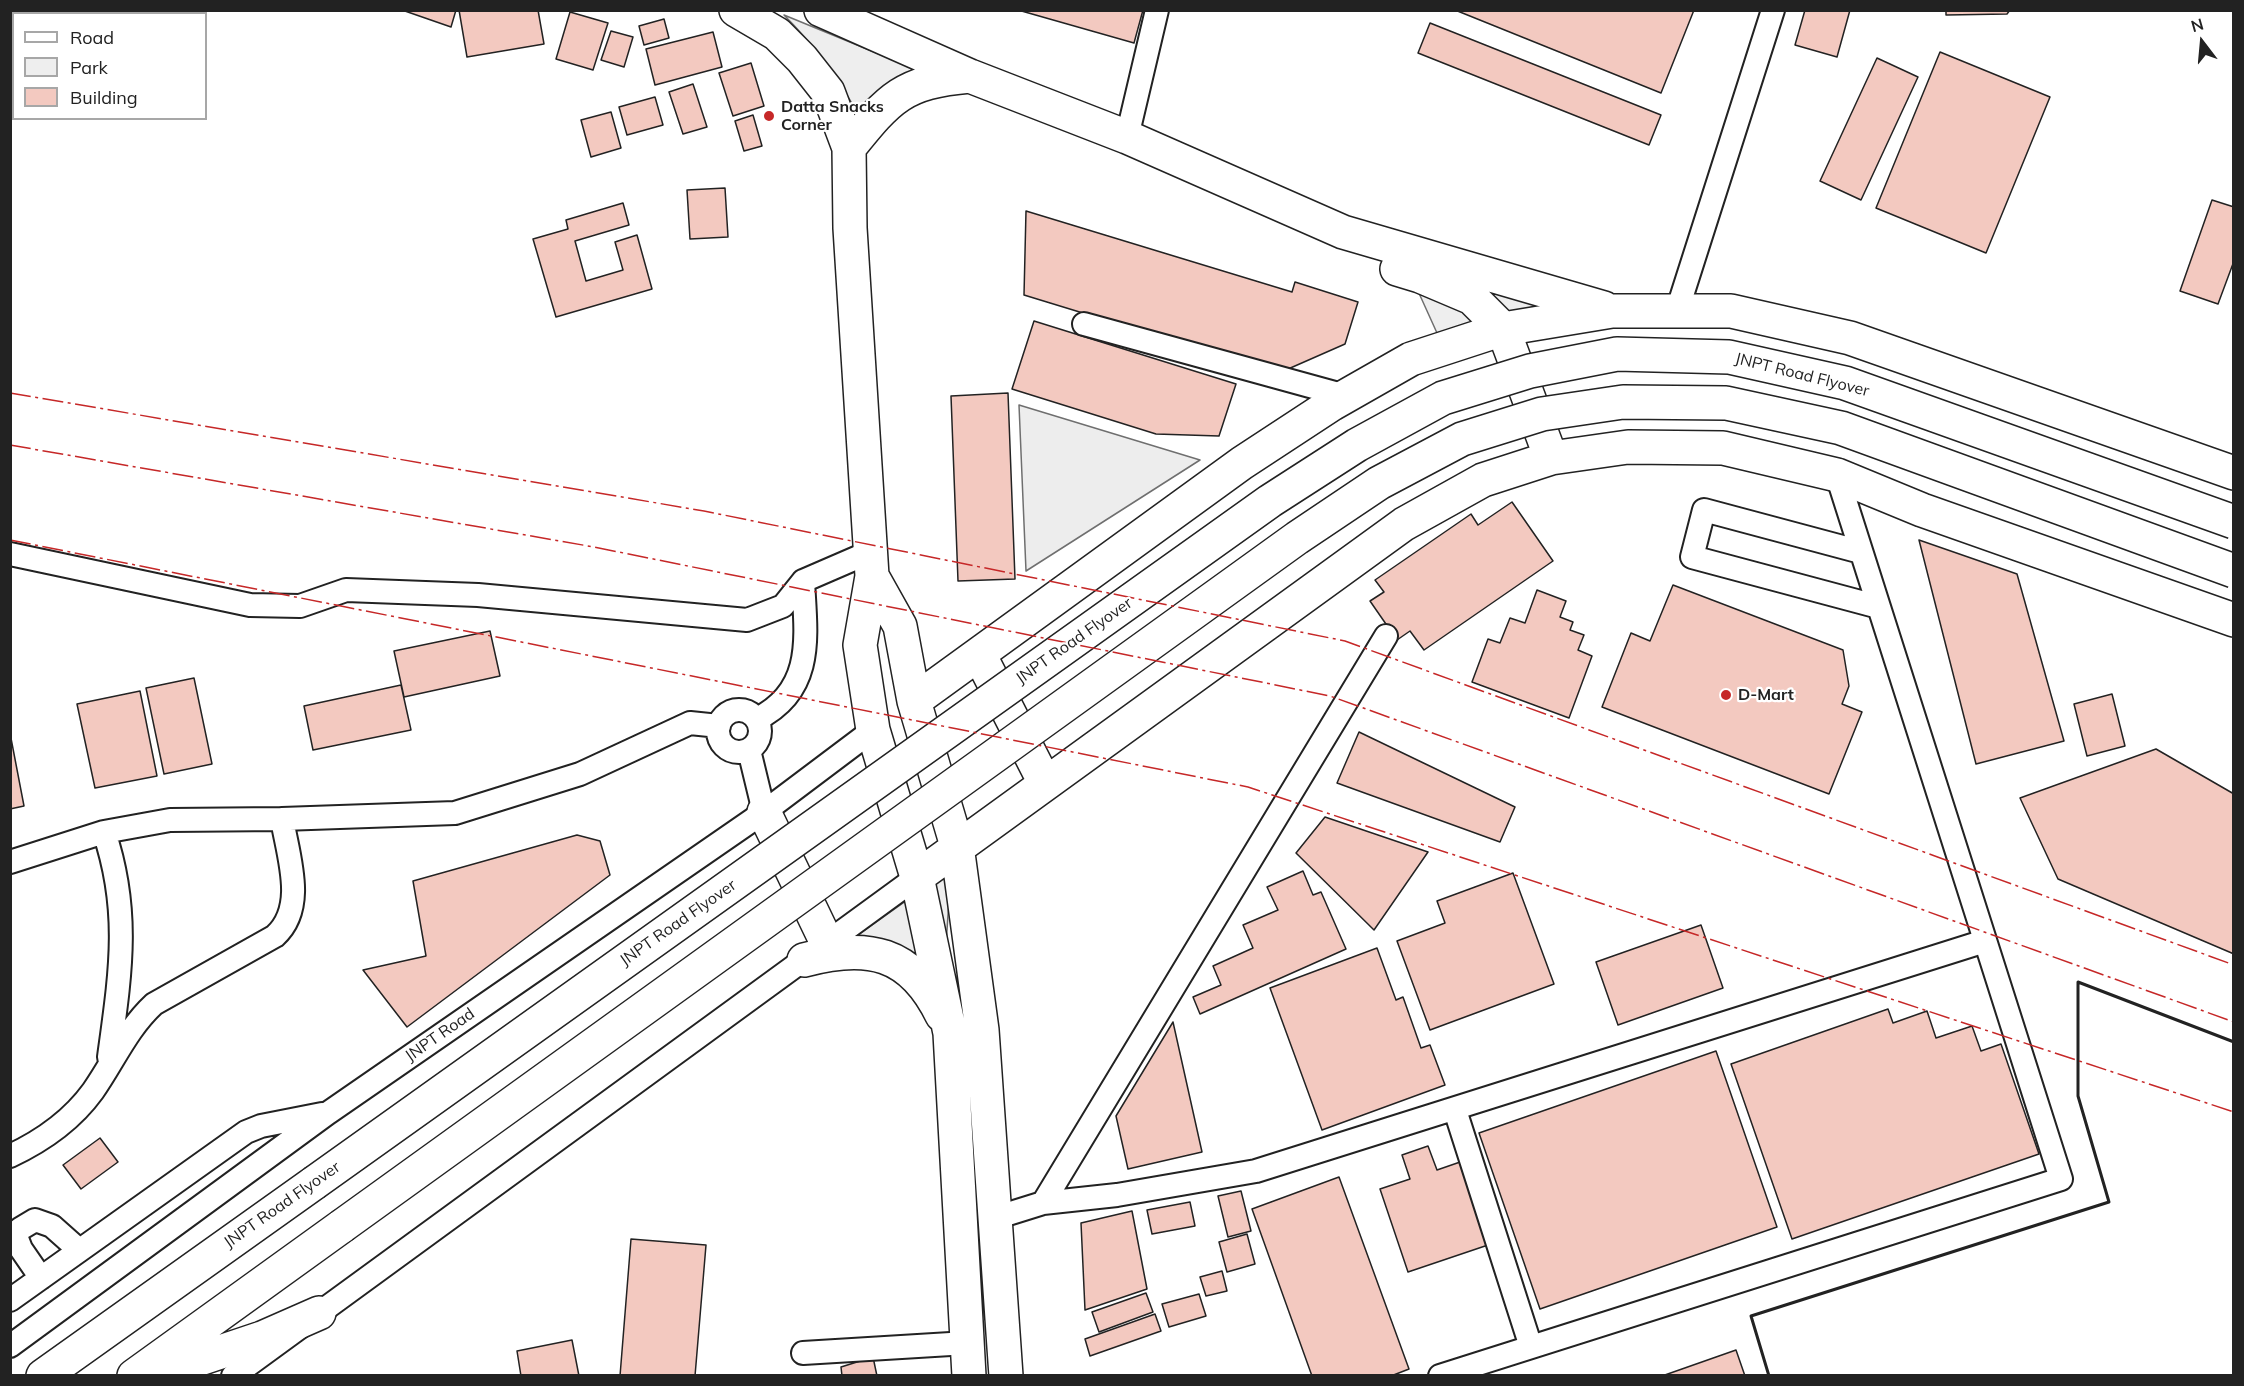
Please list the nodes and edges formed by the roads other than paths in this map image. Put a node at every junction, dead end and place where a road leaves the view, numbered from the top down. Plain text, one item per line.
1 (736, 10) edge
2 (821, 10) edge
3 (1157, 10) edge
4 (1773, 10) edge
5 (970, 76) junction
6 (1127, 137) junction
7 (849, 158) junction
8 (1343, 232) junction
9 (1612, 310) junction
10 (1677, 311) junction
11 (1084, 324) dead end
12 (1503, 328) junction
13 (1346, 396) junction
14 (1551, 458) junction
15 (2234, 473) edge
16 (1837, 475) junction
17 (2234, 522) edge
18 (1861, 552) junction
19 (10, 554) edge
20 (871, 564) junction
21 (2234, 571) edge
22 (803, 581) junction
23 (1879, 607) junction
24 (2234, 621) edge
25 (1386, 636) dead end
26 (979, 654) junction
27 (914, 701) junction
28 (757, 719) junction
29 (719, 726) junction
30 (873, 730) junction
31 (749, 750) junction
32 (1045, 783) junction
33 (764, 812) junction
34 (282, 819) junction
35 (104, 832) junction
36 (957, 846) junction
37 (10, 861) edge
38 (917, 877) junction
39 (1985, 941) junction
40 (816, 951) junction
41 (950, 1033) junction
42 (108, 1067) junction
43 (1455, 1110) junction
44 (328, 1113) junction
45 (10, 1156) edge
46 (1043, 1203) junction
47 (995, 1218) junction
48 (79, 1250) junction
49 (41, 1278) junction
50 (10, 1300) edge
51 (319, 1313) junction
52 (967, 1343) junction
53 (10, 1346) edge
54 (1531, 1347) junction
55 (803, 1353) dead end
56 (43, 1376) edge
57 (134, 1376) edge
58 (151, 1376) edge
59 (233, 1376) edge
60 (969, 1376) edge
61 (1006, 1376) edge
62 (1440, 1376) edge

1 - 7 highway
2 - 5 highway
3 - 6 street
4 - 10 street
5 - 6 highway
5 - 7 highway
6 - 8 highway
7 - 20 highway
8 - 9 highway
8 - 12 highway
9 - 10 highway
9 - 12 highway
10 - 15 highway
11 - 13 street
12 - 13 highway
12 - 14 highway
13 - 26 highway
14 - 16 highway
14 - 32 highway
16 - 18 street
16 - 24 highway
17 - 56 highway, JNPT Road Flyover, bridge
18 - 23 street
18 - 23 street
19 - 22 street
20 - 22 street
20 - 27 highway
20 - 30 highway
21 - 57 highway, bridge
22 - 28 street
23 - 39 street
25 - 46 street
26 - 27 highway
26 - 32 highway
27 - 36 highway
28 - 29 street
28 - 31 street
29 - 31 street
29 - 34 street
30 - 33 street, JNPT Road
30 - 38 highway
31 - 33 street
32 - 36 highway
33 - 40 highway
33 - 44 street, JNPT Road
34 - 35 street
34 - 42 street
35 - 37 street
35 - 42 street
36 - 38 highway
36 - 47 highway
38 - 40 street
38 - 41 highway
39 - 43 street
39 - 54 street
40 - 41 highway
40 - 51 street
41 - 52 highway
42 - 45 street
43 - 46 street
43 - 54 street
44 - 48 street
44 - 53 street, JNPT Road
46 - 47 street
47 - 61 highway
48 - 49 street
48 - 49 street
49 - 50 street
51 - 58 highway
51 - 59 street
52 - 55 street
52 - 60 highway
54 - 62 street

